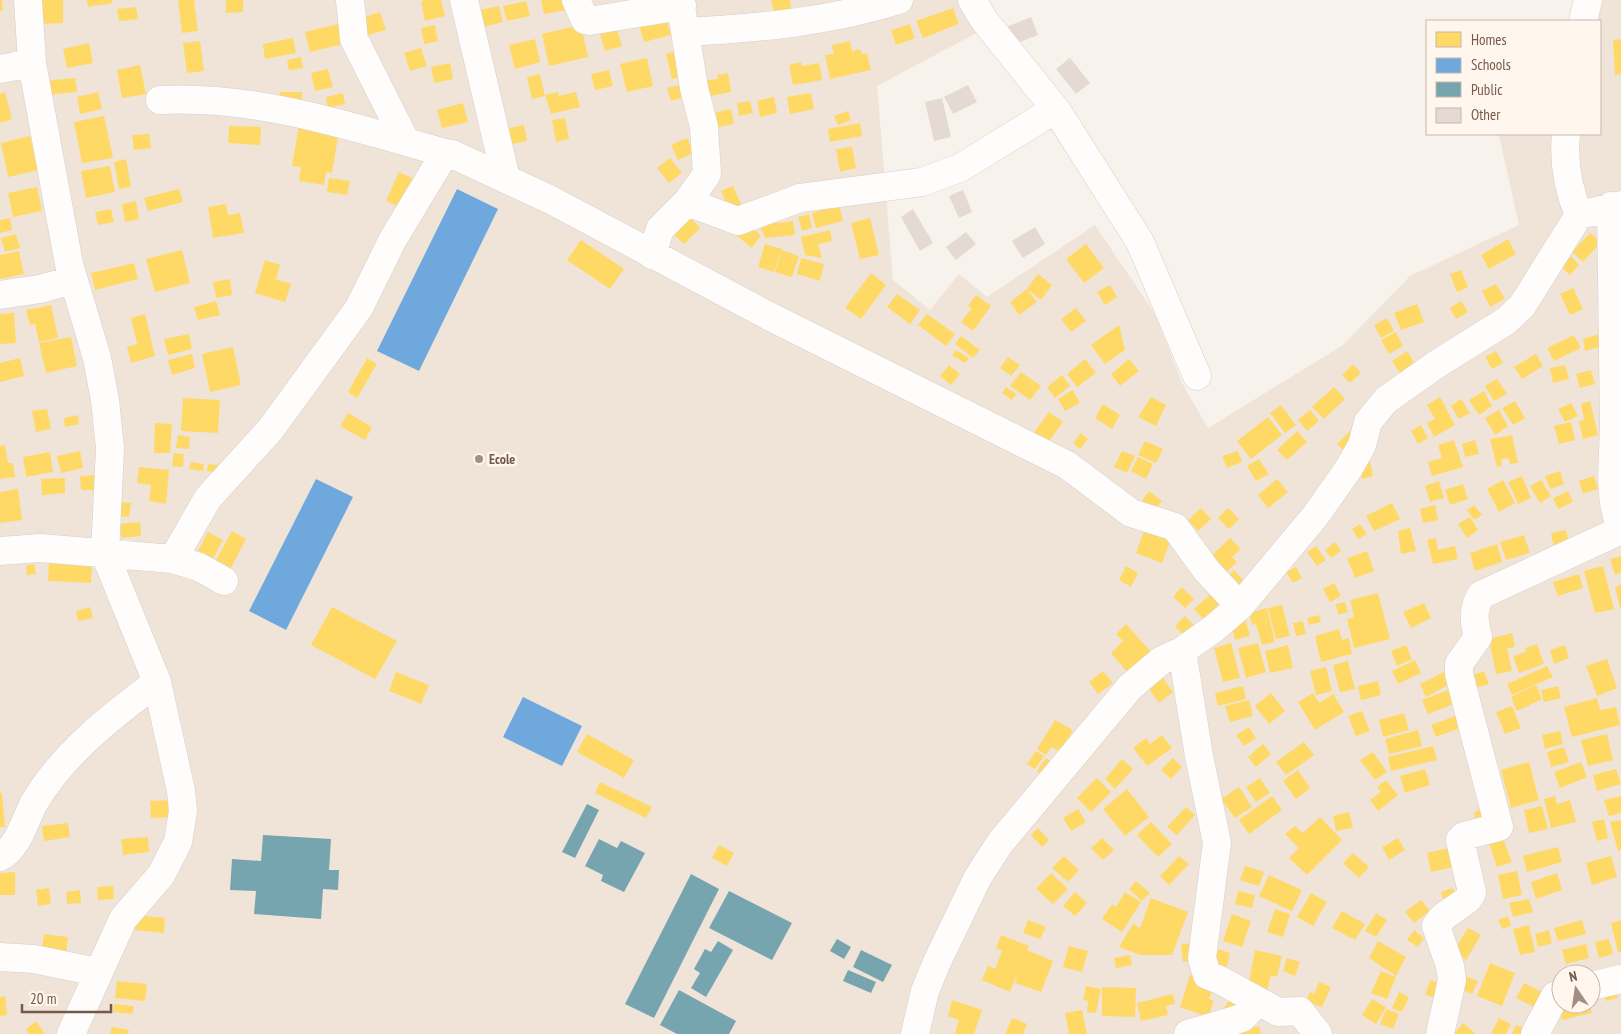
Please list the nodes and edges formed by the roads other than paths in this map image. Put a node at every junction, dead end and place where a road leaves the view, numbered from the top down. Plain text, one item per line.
1 (28, 0) edge
2 (350, 0) edge
3 (464, 0) edge
4 (576, 0) edge
5 (899, 0) edge
6 (972, 0) edge
7 (1588, 0) edge
8 (682, 13) edge
9 (1583, 20) edge
10 (32, 63) junction
11 (0, 69) edge
12 (160, 100) dead end
13 (1057, 111) junction
14 (1566, 135) edge
15 (406, 142) junction
16 (445, 153) junction
17 (506, 179) junction
18 (687, 202) junction
19 (1616, 206) edge
20 (1579, 215) junction
21 (652, 255) junction
22 (73, 280) junction
23 (0, 295) edge
24 (1197, 376) dead end
25 (1618, 449) edge
26 (1621, 529) edge
27 (0, 551) edge
28 (105, 554) junction
29 (173, 559) junction
30 (224, 581) dead end
31 (1240, 606) junction
32 (1182, 651) junction
33 (157, 682) junction
34 (0, 857) edge
35 (0, 957) edge
36 (97, 972) junction
37 (1621, 979) edge
38 (1601, 984) edge
39 (1258, 1002) junction
40 (1551, 1004) edge
41 (71, 1034) edge
42 (915, 1034) edge
43 (1188, 1034) edge
44 (1318, 1034) edge
45 (1440, 1034) edge
46 (1535, 1034) edge

1 - 10 street
2 - 15 street
3 - 17 street
4 - 8 street
5 - 8 street
6 - 13 street
7 - 9 street
8 - 18 street
10 - 11 street
10 - 22 street
12 - 15 street
13 - 18 street
13 - 24 street
14 - 20 street
15 - 16 street
16 - 17 street
16 - 29 street
17 - 21 street
18 - 21 street
19 - 20 street
19 - 25 street
20 - 31 street
21 - 31 street
22 - 23 street
22 - 28 street
25 - 26 street
26 - 45 street
27 - 28 street
28 - 29 street
28 - 33 street
29 - 30 street
31 - 32 street
32 - 39 street
32 - 42 street
33 - 34 street
33 - 36 street
35 - 36 street
36 - 41 street
37 - 38 street
39 - 43 street
39 - 44 street
40 - 46 street

